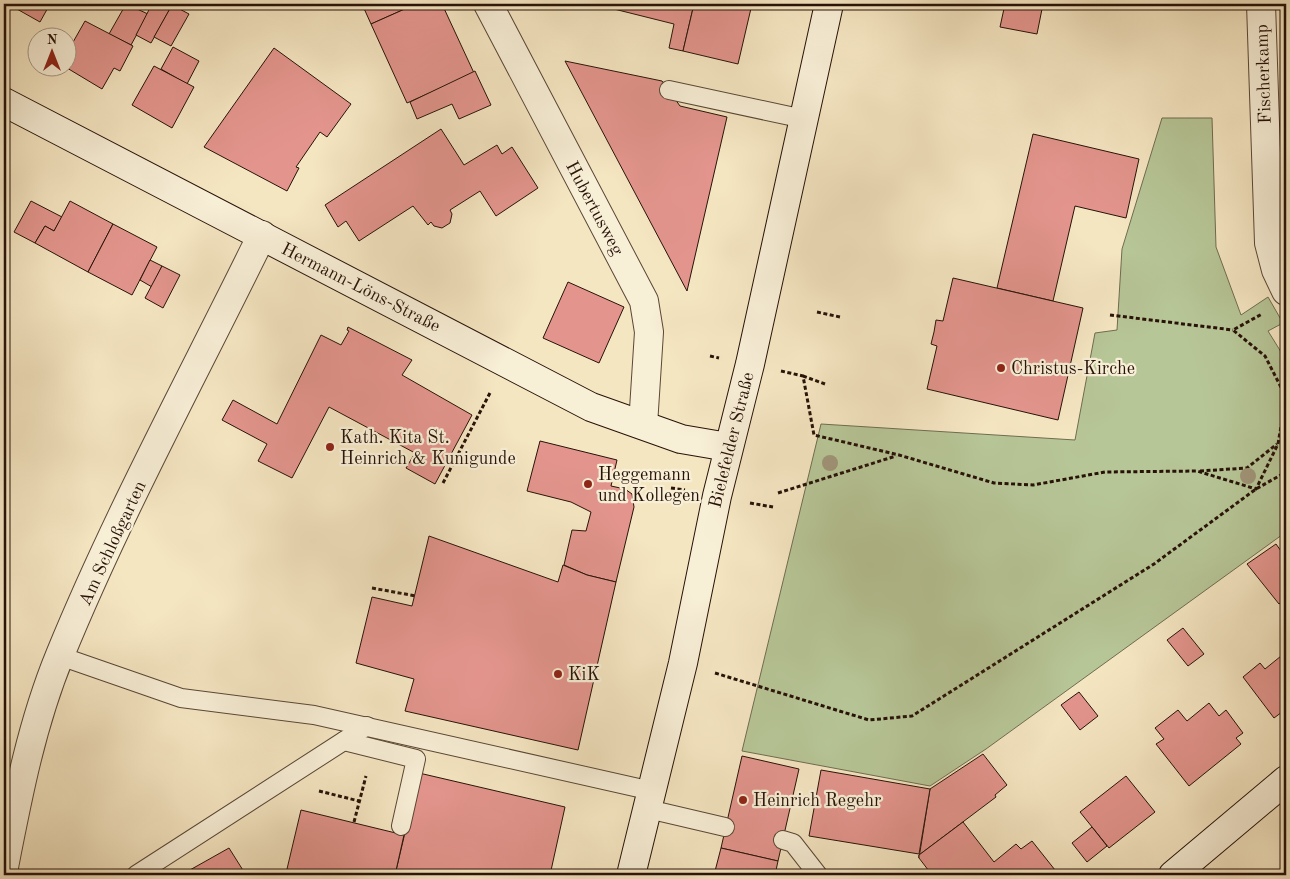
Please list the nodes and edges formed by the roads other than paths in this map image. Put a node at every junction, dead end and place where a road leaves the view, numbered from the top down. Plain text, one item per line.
1 (488, 4) edge
2 (829, 4) edge
3 (1261, 4) edge
4 (669, 90) dead end
5 (4, 102) edge
6 (804, 120) junction
7 (262, 235) junction
8 (1278, 239) edge
9 (1286, 291) edge
10 (643, 425) junction
11 (728, 447) junction
12 (60, 656) junction
13 (367, 726) junction
14 (344, 741) junction
15 (1286, 780) edge
16 (650, 800) junction
17 (401, 826) dead end
18 (725, 826) dead end
19 (783, 840) dead end
20 (4, 867) edge
21 (1180, 873) edge
22 (136, 875) edge
23 (631, 875) edge
24 (818, 875) edge

1 - 10 street, Hubertusweg
2 - 6 street, Bielefelder Straße
3 - 8 street, Fischerkamp
4 - 6 lane
5 - 7 street, Hermann-Löns-Straße
6 - 11 street, Bielefelder Straße
7 - 10 street, Hermann-Löns-Straße
7 - 12 street, Am Schloßgarten
8 - 9 street, Fischerkamp
10 - 11 street, Hermann-Löns-Straße
11 - 16 street, Bielefelder Straße
12 - 13 lane
12 - 20 street, Am Schloßgarten
13 - 14 lane
13 - 16 lane
14 - 17 lane
14 - 22 lane
15 - 21 street
16 - 18 lane
16 - 23 street, Bielefelder Straße
19 - 24 lane

